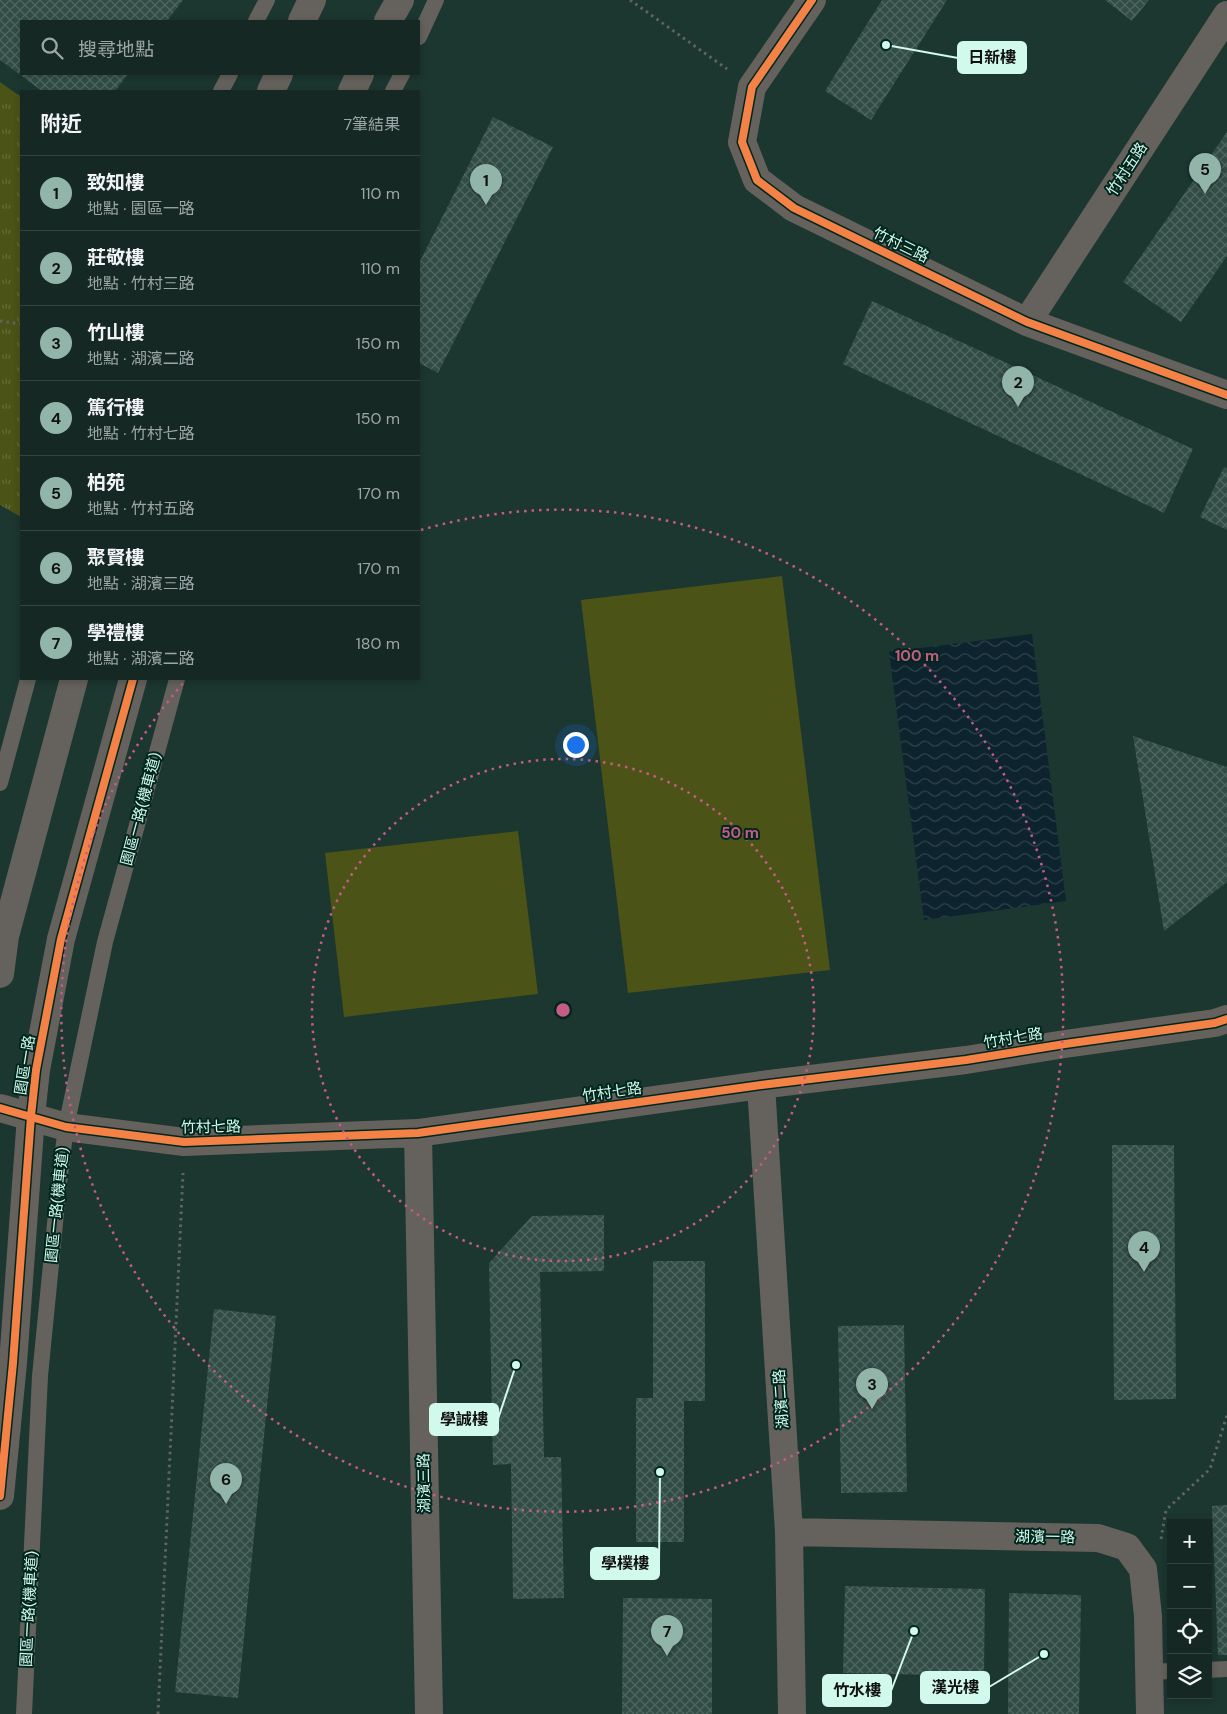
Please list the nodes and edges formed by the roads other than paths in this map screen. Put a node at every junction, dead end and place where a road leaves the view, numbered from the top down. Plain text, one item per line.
1 (267, 0) edge
2 (312, 0) edge
3 (400, 0) edge
4 (436, 0) edge
5 (812, 0) edge
6 (1227, 15) edge
7 (257, 20) edge
8 (302, 20) edge
9 (389, 20) edge
10 (420, 35) edge
11 (229, 75) edge
12 (278, 75) edge
13 (360, 75) edge
14 (401, 75) edge
15 (222, 90) edge
16 (271, 90) edge
17 (352, 90) edge
18 (394, 90) edge
19 (1027, 322) junction
20 (1227, 395) edge
21 (28, 680) edge
22 (74, 680) edge
23 (133, 680) edge
24 (177, 680) edge
25 (0, 783) edge
26 (0, 974) edge
27 (1227, 1019) edge
28 (761, 1085) junction
29 (0, 1108) edge
30 (31, 1116) junction
31 (66, 1127) junction
32 (418, 1133) junction
33 (0, 1496) edge
34 (789, 1532) junction
35 (1227, 1669) edge
36 (1212, 1670) edge
37 (1160, 1672) edge
38 (24, 1714) edge
39 (429, 1714) edge
40 (792, 1714) edge
41 (1150, 1714) edge

1 - 7 lane
2 - 8 street
3 - 9 street
4 - 10 lane
5 - 19 street, 竹村三路
6 - 19 street, 竹村五路
11 - 15 lane
12 - 16 street
13 - 17 street
14 - 18 lane
19 - 20 street, 竹村三路
21 - 25 lane
22 - 26 street
23 - 30 street, 園區一路
24 - 31 lane, 園區一路(機車道)
27 - 28 street, 竹村七路
28 - 32 street, 竹村七路
28 - 34 street, 湖濱二路
29 - 30 street, 竹村七路
30 - 31 street, 竹村七路
30 - 33 street, 園區一路
31 - 32 street, 竹村七路
31 - 38 lane, 園區一路(機車道)
32 - 39 street, 湖濱三路
34 - 37 street, 湖濱一路
34 - 40 street, 湖濱二路
35 - 36 lane
37 - 41 street, 湖濱一路

